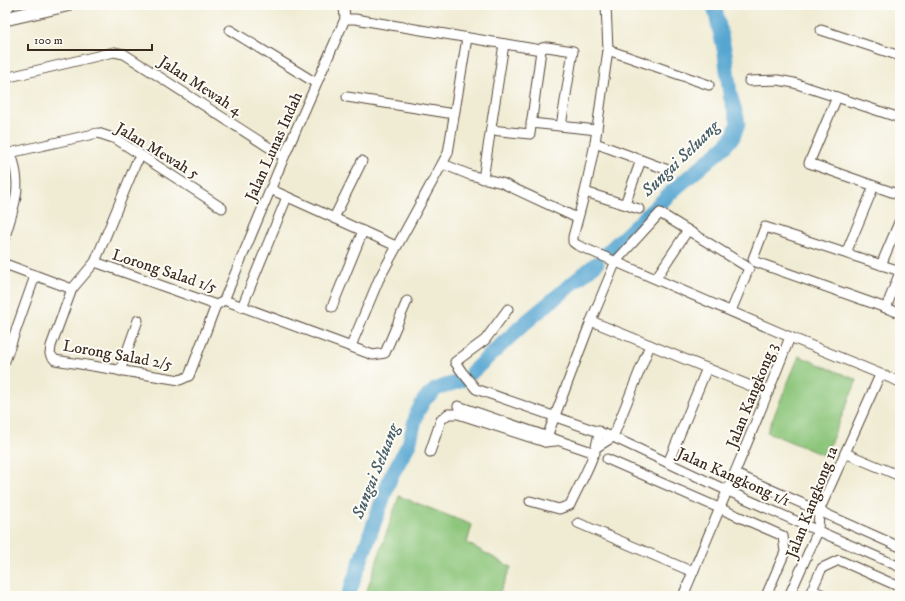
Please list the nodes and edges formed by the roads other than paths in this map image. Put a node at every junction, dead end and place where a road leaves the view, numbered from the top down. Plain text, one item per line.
1 (66, 5) edge
2 (340, 5) edge
3 (606, 5) edge
4 (5, 19) edge
5 (345, 20) junction
6 (230, 30) dead end
7 (821, 30) dead end
8 (466, 38) junction
9 (504, 44) junction
10 (541, 50) junction
11 (608, 50) junction
12 (900, 56) edge
13 (5, 78) edge
14 (749, 81) dead end
15 (316, 83) junction
16 (709, 85) dead end
17 (347, 97) dead end
18 (837, 97) junction
19 (454, 114) junction
20 (900, 118) edge
21 (531, 123) junction
22 (561, 126) junction
23 (491, 130) junction
24 (597, 130) junction
25 (595, 143) junction
26 (8, 154) edge
27 (141, 156) junction
28 (284, 157) junction
29 (641, 160) junction
30 (362, 161) dead end
31 (443, 164) junction
32 (668, 170) dead end
33 (483, 178) junction
34 (874, 186) junction
35 (270, 189) junction
36 (585, 192) junction
37 (900, 195) edge
38 (286, 197) junction
39 (625, 204) junction
40 (9, 206) edge
41 (222, 208) dead end
42 (639, 209) dead end
43 (334, 218) junction
44 (577, 218) junction
45 (900, 220) edge
46 (688, 230) junction
47 (363, 231) junction
48 (5, 237) edge
49 (396, 246) junction
50 (846, 253) junction
51 (613, 260) junction
52 (95, 262) junction
53 (5, 264) edge
54 (881, 265) junction
55 (900, 271) edge
56 (35, 276) junction
57 (656, 278) junction
58 (72, 289) junction
59 (224, 300) junction
60 (407, 301) dead end
61 (216, 305) junction
62 (242, 307) junction
63 (332, 307) dead end
64 (886, 308) junction
65 (508, 309) dead end
66 (731, 311) junction
67 (900, 313) edge
68 (138, 320) dead end
69 (591, 321) junction
70 (790, 337) junction
71 (650, 345) junction
72 (352, 346) junction
73 (5, 361) edge
74 (707, 368) junction
75 (120, 371) junction
76 (880, 375) junction
77 (900, 382) edge
78 (768, 393) junction
79 (458, 406) dead end
80 (555, 415) junction
81 (599, 431) junction
82 (613, 436) junction
83 (546, 439) junction
84 (578, 448) junction
85 (596, 450) junction
86 (430, 452) dead end
87 (845, 453) junction
88 (607, 459) dead end
89 (668, 463) junction
90 (588, 466) junction
91 (736, 474) junction
92 (900, 476) edge
93 (728, 491) junction
94 (530, 501) dead end
95 (720, 507) junction
96 (819, 511) junction
97 (578, 523) dead end
98 (818, 531) junction
99 (900, 547) edge
100 (900, 567) edge
101 (693, 572) junction
102 (900, 587) edge
103 (811, 593) edge
104 (684, 596) edge
105 (766, 596) edge
106 (789, 596) edge
107 (826, 596) edge

1 - 4 highway
2 - 5 street
3 - 11 street
5 - 8 street
5 - 15 street, Jalan Lunas Indah
6 - 15 street
7 - 12 street
8 - 9 street
8 - 19 street
9 - 10 street
9 - 23 street
10 - 21 street
10 - 22 street
11 - 16 street
11 - 24 street
13 - 28 street, Jalan Mewah 4
14 - 18 street
15 - 28 street, Jalan Lunas Indah
17 - 19 street
18 - 20 street
18 - 34 street
19 - 31 street
21 - 22 street
21 - 23 street
22 - 24 street
23 - 33 street
24 - 25 street
25 - 29 street
25 - 36 street
26 - 27 street, Jalan Mewah 5
26 - 40 street
27 - 41 street, Jalan Mewah 5
27 - 52 street, Lorong Salad 2/5
28 - 35 street, Jalan Lunas Indah
29 - 32 street
29 - 39 street
30 - 43 street
31 - 33 street
31 - 49 street
33 - 44 street
34 - 37 street
34 - 50 street
35 - 38 street
35 - 59 street, Jalan Lunas Indah
36 - 39 street
36 - 44 street
38 - 43 street
38 - 62 street
39 - 42 street
40 - 48 street
43 - 47 street
44 - 51 street
45 - 54 street
46 - 51 street
46 - 57 street
46 - 66 street
47 - 49 street
47 - 63 street
49 - 72 street
50 - 54 street
50 - 64 street
51 - 57 street
51 - 69 street
52 - 58 street, Lorong Salad 2/5
52 - 61 street, Lorong Salad 1/5
53 - 56 street
54 - 55 street
55 - 64 street
56 - 58 street
56 - 73 street
57 - 66 street
58 - 75 street, Lorong Salad 2/5
59 - 61 street, Lorong Salad 1/5
59 - 62 street
60 - 72 street
61 - 75 street, Lorong Salad 2/5
62 - 72 street
64 - 67 street
65 - 80 street, Jalan Kangkong 1/1
66 - 70 street
68 - 75 street
69 - 71 street
69 - 80 street
70 - 76 street
70 - 78 street, Jalan Kangkong 3
71 - 74 street
71 - 82 street
74 - 78 street
74 - 89 street
76 - 77 street
76 - 87 street, Jalan Kangkong 1a
78 - 91 street, Jalan Kangkong 3
79 - 83 street
80 - 81 street, Jalan Kangkong 1/1
80 - 83 street
81 - 82 street, Jalan Kangkong 1/1
81 - 85 street
82 - 85 street
82 - 89 street, Jalan Kangkong 1/1
83 - 84 street
83 - 86 street
84 - 85 street
84 - 90 street
85 - 90 street
87 - 92 street
87 - 96 street, Jalan Kangkong 1a
88 - 95 street
89 - 93 street, Jalan Kangkong 1/1
90 - 94 street
91 - 93 street, Jalan Kangkong 3
91 - 96 street
93 - 95 street, Jalan Kangkong 3
93 - 98 street, Jalan Kangkong 1/1
95 - 101 street, Jalan Kangkong 3
95 - 105 street
96 - 98 street, Jalan Kangkong 1a
96 - 99 street
97 - 101 street
98 - 100 street, Jalan Kangkong 1/1
98 - 106 street, Jalan Kangkong 1a
101 - 104 street, Jalan Kangkong 3
102 - 103 street
103 - 107 street

